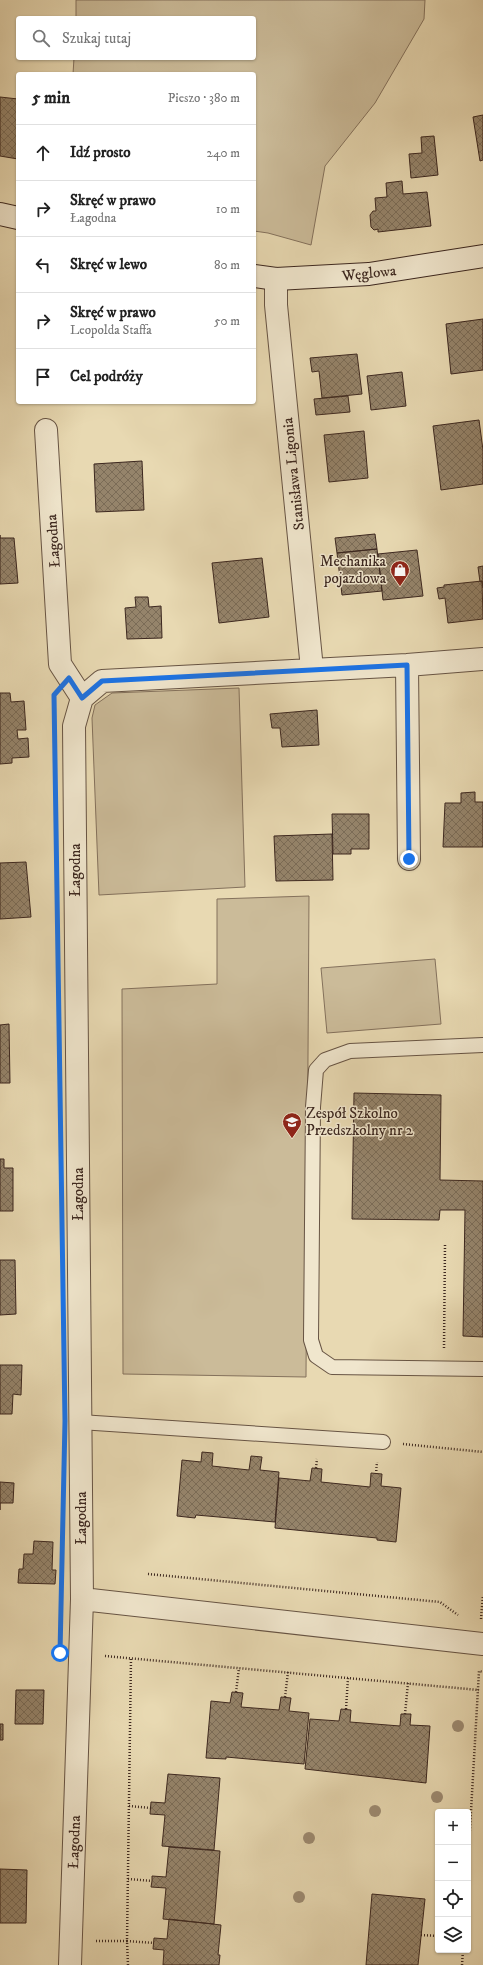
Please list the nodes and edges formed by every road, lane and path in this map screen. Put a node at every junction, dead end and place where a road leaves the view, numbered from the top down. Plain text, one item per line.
1 (0, 214) edge
2 (16, 218) edge
3 (483, 256) edge
4 (256, 276) edge
5 (276, 279) junction
6 (46, 430) dead end
7 (483, 660) edge
8 (407, 665) junction
9 (312, 669) junction
10 (82, 698) junction
11 (409, 859) dead end
12 (483, 1045) edge
13 (445, 1244) dead end
14 (444, 1368) junction
15 (483, 1368) edge
16 (80, 1422) junction
17 (383, 1442) joint
18 (483, 1452) edge
19 (148, 1574) dead end
20 (82, 1599) junction
21 (463, 1619) dead end
22 (483, 1644) edge
23 (102, 1655) dead end
24 (130, 1658) junction
25 (239, 1668) junction
26 (288, 1672) junction
27 (483, 1672) edge
28 (348, 1678) junction
29 (408, 1683) junction
30 (479, 1690) junction
31 (236, 1692) dead end
32 (285, 1697) dead end
33 (346, 1709) dead end
34 (405, 1714) dead end
35 (129, 1806) junction
36 (151, 1808) dead end
37 (469, 1845) edge
38 (128, 1879) junction
39 (152, 1881) dead end
40 (421, 1935) dead end
41 (435, 1936) edge
42 (71, 1941) junction
43 (127, 1941) junction
44 (154, 1943) dead end
45 (463, 1953) edge
46 (70, 1965) edge
47 (128, 1965) edge
48 (462, 1965) edge

1 - 2 street
3 - 5 street, Węglowa
4 - 5 street, Węglowa
5 - 9 street, Stanisława Ligonia
6 - 10 street, Łagodna
7 - 8 street
8 - 9 street
8 - 11 street
9 - 10 street
10 - 16 street, Łagodna
12 - 14 lane
13 - 14 path
14 - 15 lane
16 - 17 lane
16 - 20 street, Łagodna
17 - 18 path
19 - 21 path
20 - 22 street
20 - 42 street, Łagodna
23 - 24 path
24 - 25 path
24 - 35 path
25 - 26 path
25 - 31 path
26 - 28 path
26 - 32 path
27 - 30 path
28 - 29 path
28 - 33 path
29 - 30 path
29 - 34 path
30 - 37 path
35 - 36 path
35 - 38 path
38 - 39 path
38 - 43 path
40 - 41 path
42 - 43 path
42 - 46 street, Łagodna
43 - 44 path
43 - 47 path
45 - 48 path

